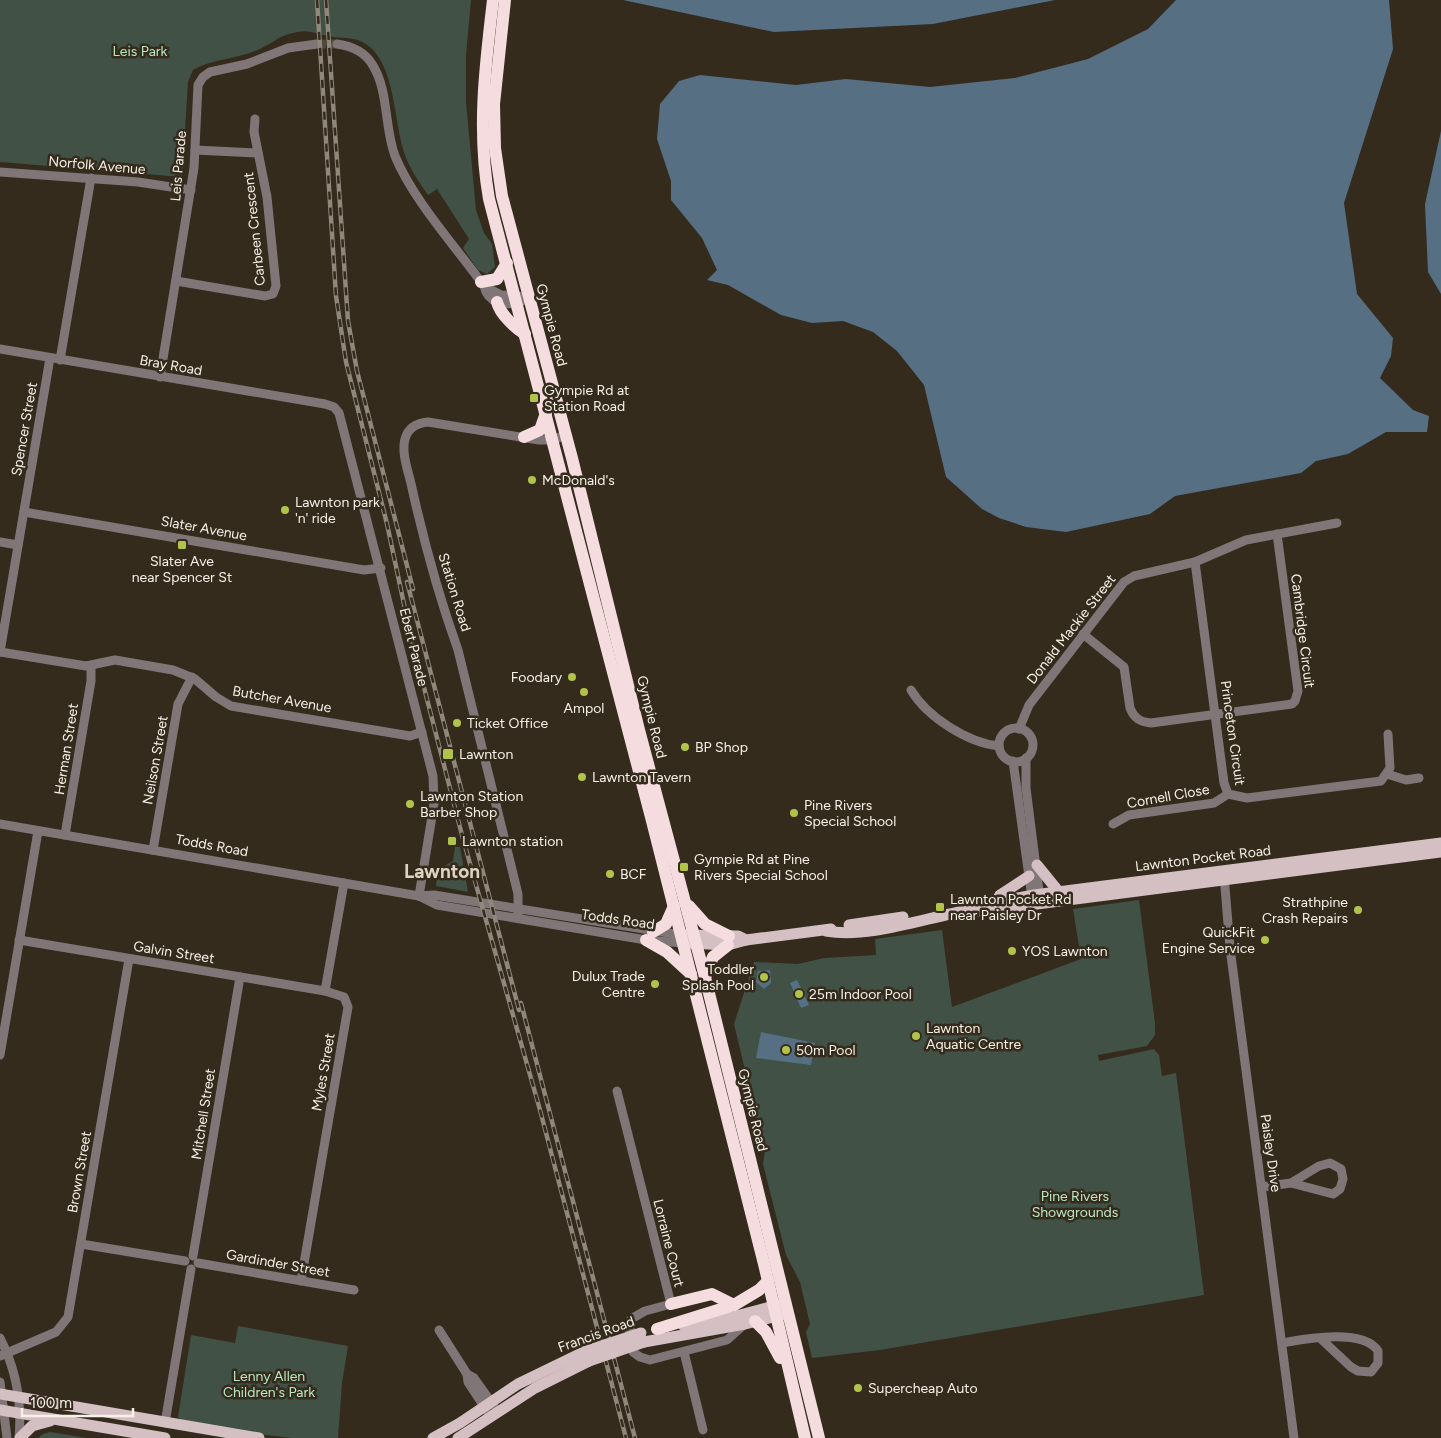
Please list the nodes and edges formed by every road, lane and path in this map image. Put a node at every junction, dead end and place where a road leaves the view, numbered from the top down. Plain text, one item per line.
1 (493, 0) edge
2 (505, 0) edge
3 (317, 44) tunnel mouth
4 (337, 44) tunnel mouth
5 (255, 119) dead end
6 (195, 150) junction
7 (258, 153) junction
8 (0, 172) edge
9 (91, 178) junction
10 (191, 190) junction
11 (507, 263) junction
12 (176, 281) junction
13 (482, 284) junction
14 (522, 298) junction
15 (497, 302) junction
16 (525, 334) junction
17 (0, 350) edge
18 (50, 358) junction
19 (60, 360) junction
20 (160, 377) junction
21 (336, 409) joint
22 (546, 412) junction
23 (524, 437) junction
24 (559, 437) junction
25 (24, 512) junction
26 (1337, 523) dead end
27 (1277, 534) junction
28 (0, 542) edge
29 (18, 545) junction
30 (1195, 562) junction
31 (381, 568) junction
32 (1083, 634) junction
33 (0, 652) edge
34 (91, 666) junction
35 (192, 677) junction
36 (910, 690) dead end
37 (1216, 715) junction
38 (1019, 728) junction
39 (422, 732) junction
40 (1388, 734) dead end
41 (999, 746) junction
42 (1026, 758) junction
43 (1012, 761) junction
44 (1387, 774) junction
45 (1419, 778) dead end
46 (1228, 794) junction
47 (0, 824) edge
48 (1113, 824) dead end
49 (38, 831) junction
50 (66, 835) junction
51 (1441, 842) edge
52 (154, 850) junction
53 (1441, 852) edge
54 (1037, 865) junction
55 (1224, 875) junction
56 (1029, 876) junction
57 (344, 883) junction
58 (1059, 892) junction
59 (419, 896) junction
60 (1038, 899) junction
61 (996, 902) junction
62 (679, 904) junction
63 (970, 910) junction
64 (518, 914) junction
65 (650, 936) junction
66 (682, 939) junction
67 (19, 940) junction
68 (695, 940) junction
69 (728, 941) junction
70 (129, 958) junction
71 (691, 974) junction
72 (240, 977) junction
73 (705, 977) junction
74 (325, 991) junction
75 (0, 1055) edge
76 (617, 1091) dead end
77 (1291, 1183) junction
78 (1262, 1187) junction
79 (81, 1244) junction
80 (192, 1262) junction
81 (301, 1281) junction
82 (768, 1281) junction
83 (354, 1290) dead end
84 (671, 1304) junction
85 (734, 1305) junction
86 (781, 1309) junction
87 (750, 1322) junction
88 (657, 1329) junction
89 (439, 1330) dead end
90 (642, 1337) junction
91 (0, 1338) edge
92 (1320, 1338) junction
93 (1282, 1343) junction
94 (684, 1352) junction
95 (4, 1355) edge
96 (588, 1356) junction
97 (790, 1374) junction
98 (0, 1382) edge
99 (1, 1395) edge
100 (18, 1397) junction
101 (487, 1404) junction
102 (2, 1410) edge
103 (20, 1413) junction
104 (495, 1415) junction
105 (57, 1420) junction
106 (165, 1423) junction
107 (703, 1430) dead end
108 (6, 1438) edge
109 (20, 1438) edge
110 (165, 1438) edge
111 (260, 1438) edge
112 (433, 1438) edge
113 (458, 1438) edge
114 (805, 1438) edge
115 (819, 1438) edge
116 (1294, 1438) edge

1 - 11 highway, Gympie Road
2 - 14 highway, Gympie Road
3 - 6 street, Leis Parade
4 - 13 street
5 - 7 street, Carbeen Crescent
6 - 7 street, Carbeen Crescent
6 - 10 street, Leis Parade
7 - 12 street, Carbeen Crescent
8 - 9 street, Norfolk Avenue
9 - 10 street, Norfolk Avenue
9 - 19 street
10 - 12 street, Leis Parade
11 - 13 highway
11 - 14 highway, Gympie Road
12 - 20 street, Leis Parade
13 - 14 street
13 - 15 street
14 - 15 street
14 - 16 highway, Gympie Road
14 - 24 highway, Gympie Road
15 - 16 highway
16 - 22 highway, Gympie Road
17 - 18 street, Bray Road
18 - 19 street, Bray Road
18 - 25 street, Spencer Street
19 - 20 street, Bray Road
20 - 21 street, Bray Road
21 - 31 street, Ebert Parade
22 - 23 highway
22 - 24 highway, Gympie Road
23 - 24 street, Station Road
23 - 64 street, Station Road
24 - 62 highway, Gympie Road
25 - 29 street, Spencer Street
25 - 31 street, Slater Avenue
26 - 27 street, Donald Mackie Street
27 - 30 street, Donald Mackie Street
27 - 37 street, Cambridge Circuit
28 - 29 street
29 - 33 street, Spencer Street
30 - 32 street, Donald Mackie Street
30 - 37 street, Princeton Circuit
31 - 39 street, Ebert Parade
32 - 37 street, Cambridge Circuit
32 - 38 street, Donald Mackie Street
33 - 34 street, Butcher Avenue
34 - 35 street, Butcher Avenue
34 - 50 street, Herman Street
35 - 39 street, Butcher Avenue
35 - 52 street, Neilson Street
36 - 41 street
37 - 46 street, Princeton Circuit
38 - 41 street
38 - 42 street
39 - 59 street, Ebert Parade
40 - 44 street
41 - 43 street
42 - 43 street
42 - 54 street
43 - 56 street
44 - 45 street
44 - 46 street, Princeton Circuit
46 - 48 street, Cornell Close
47 - 49 street, Todds Road
49 - 50 street, Todds Road
49 - 67 street
50 - 52 street, Todds Road
51 - 55 main road, Lawnton Pocket Road
52 - 57 street, Todds Road
53 - 55 main road, Lawnton Pocket Road
54 - 58 main road
54 - 60 street
55 - 58 main road, Lawnton Pocket Road
55 - 60 main road, Lawnton Pocket Road
55 - 78 street, Paisley Drive
56 - 60 street
56 - 61 main road
57 - 59 street, Todds Road
57 - 74 street
58 - 60 main road, Lawnton Pocket Road
59 - 64 street, Todds Road
60 - 61 main road, Lawnton Pocket Road
60 - 63 main road, Lawnton Pocket Road
61 - 63 main road, Lawnton Pocket Road
62 - 65 highway
62 - 66 highway, Gympie Road
62 - 68 highway, Gympie Road
62 - 69 highway
63 - 69 main road, Lawnton Pocket Road
64 - 65 street, Todds Road
65 - 66 street, Todds Road
65 - 71 highway
66 - 68 main road, Todds Road
66 - 71 highway, Gympie Road
67 - 70 street, Galvin Street
67 - 75 street
68 - 69 main road, Lawnton Pocket Road
68 - 73 highway, Gympie Road
69 - 73 highway
70 - 72 street, Galvin Street
70 - 79 street, Brown Street
71 - 82 highway, Gympie Road
72 - 74 street, Galvin Street
72 - 80 street, Mitchell Street
73 - 86 highway, Gympie Road
74 - 81 street, Myles Street
76 - 84 street, Lorraine Court
77 - 77 street
77 - 78 street
78 - 93 street, Paisley Drive
79 - 80 street, Gardinder Street
79 - 95 street, Brown Street
80 - 81 street, Gardinder Street
80 - 106 street, Mitchell Street
81 - 83 street, Gardinder Street
82 - 85 highway
82 - 86 highway, Gympie Road
84 - 85 highway
84 - 94 street, Lorraine Court
85 - 88 highway
86 - 87 main road, Francis Road
86 - 88 main road, Francis Road
86 - 97 highway, Gympie Road
86 - 115 highway, Gympie Road
87 - 90 main road, Francis Road
87 - 94 street, Lorraine Court
87 - 97 highway
88 - 90 main road, Francis Road
89 - 101 street
90 - 96 main road, Francis Road, bridge
91 - 95 street
92 - 92 street
92 - 93 street
93 - 116 street, Paisley Drive
94 - 107 street
95 - 100 street
96 - 101 main road, Francis Road
96 - 104 main road, Francis Road
97 - 114 highway, Gympie Road
98 - 99 street
99 - 100 main road
99 - 102 street
100 - 103 street
100 - 106 main road
101 - 104 street
101 - 112 main road, Francis Road
102 - 103 main road
102 - 108 street
103 - 105 main road
103 - 109 street
104 - 113 main road, Francis Road
105 - 109 main road
105 - 110 main road
106 - 111 main road

